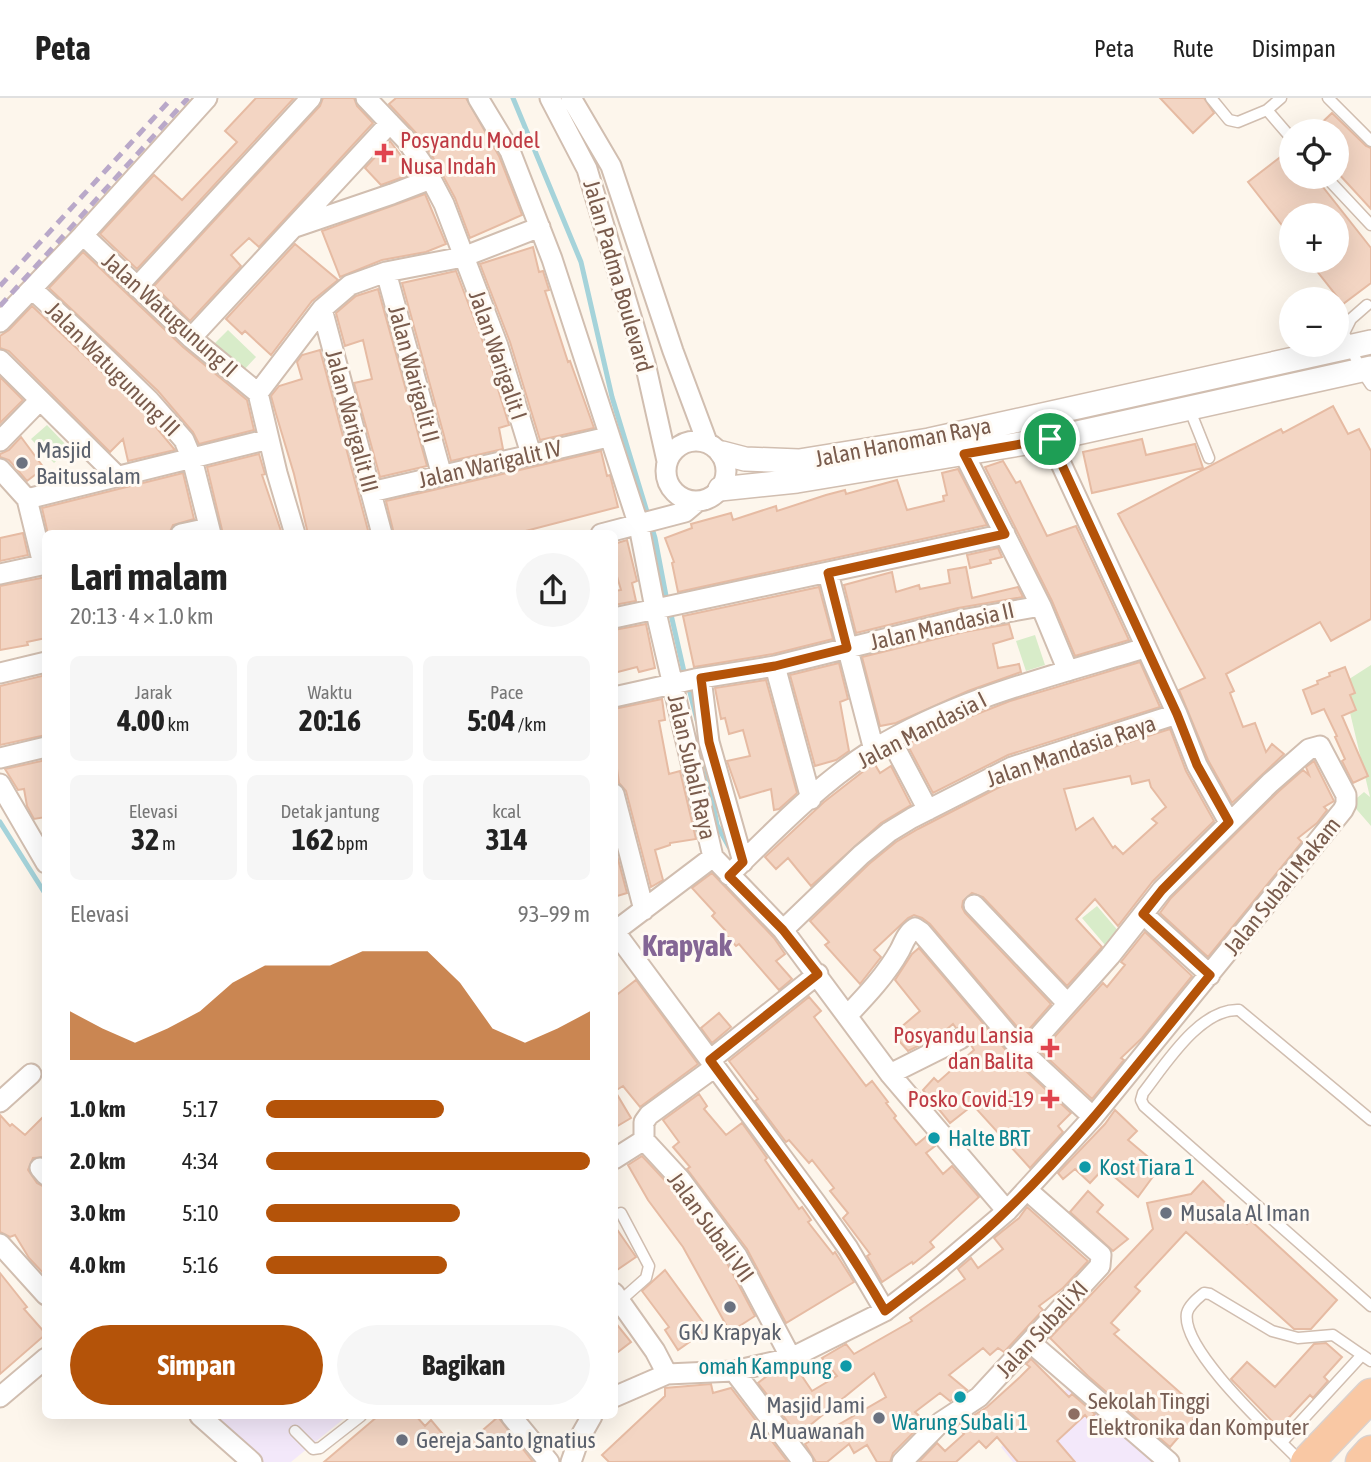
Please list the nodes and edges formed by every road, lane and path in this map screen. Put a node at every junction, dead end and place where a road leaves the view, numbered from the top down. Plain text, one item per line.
1 (206, 98) edge
2 (311, 98) edge
3 (366, 98) edge
4 (478, 98) edge
5 (550, 98) edge
6 (572, 98) edge
7 (1211, 98) edge
8 (1281, 98) edge
9 (1328, 98) edge
10 (1267, 110) junction
11 (390, 123) junction
12 (1279, 124) edge
13 (1371, 141) edge
14 (430, 179) junction
15 (1337, 189) edge
16 (1371, 225) edge
17 (294, 227) junction
18 (540, 227) junction
19 (83, 235) junction
20 (463, 257) junction
21 (386, 272) junction
22 (137, 288) junction
23 (32, 289) junction
24 (1367, 305) dead end
25 (322, 309) junction
26 (0, 322) edge
27 (191, 338) junction
28 (1361, 344) edge
29 (673, 351) junction
30 (0, 360) edge
31 (645, 363) junction
32 (1368, 374) edge
33 (258, 393) junction
34 (39, 401) junction
35 (1189, 408) junction
36 (1038, 415) junction
37 (608, 437) junction
38 (269, 439) junction
39 (1050, 439) junction
40 (0, 441) edge
41 (959, 444) junction
42 (714, 448) junction
43 (531, 454) junction
44 (1209, 458) dead end
45 (192, 459) junction
46 (667, 461) junction
47 (0, 469) edge
48 (116, 475) junction
49 (442, 476) junction
50 (720, 489) junction
51 (673, 491) junction
52 (371, 492) junction
53 (27, 499) junction
54 (698, 501) junction
55 (653, 521) junction
56 (210, 530) edge
57 (294, 530) edge
58 (381, 530) edge
59 (617, 530) edge
60 (1005, 534) junction
61 (42, 556) edge
62 (42, 564) edge
63 (828, 573) junction
64 (0, 574) edge
65 (666, 606) junction
66 (1041, 606) junction
67 (618, 617) edge
68 (847, 648) junction
69 (1144, 648) junction
70 (42, 663) edge
71 (775, 666) junction
72 (1068, 671) junction
73 (0, 673) edge
74 (687, 681) junction
75 (618, 696) edge
76 (1177, 714) junction
77 (882, 745) junction
78 (42, 748) edge
79 (0, 758) edge
80 (0, 784) edge
81 (811, 799) junction
82 (618, 809) edge
83 (928, 810) junction
84 (1229, 822) junction
85 (36, 829) edge
86 (42, 849) edge
87 (713, 857) junction
88 (737, 868) junction
89 (974, 905) dead end
90 (644, 910) junction
91 (1143, 914) junction
92 (790, 923) junction
93 (618, 930) edge
94 (618, 936) edge
95 (818, 974) junction
96 (1210, 975) junction
97 (1067, 1003) junction
98 (847, 1016) junction
99 (960, 1039) dead end
100 (1016, 1044) dead end
101 (713, 1064) junction
102 (31, 1074) dead end
103 (890, 1074) junction
104 (0, 1102) edge
105 (1093, 1117) junction
106 (1371, 1120) edge
107 (644, 1140) junction
108 (618, 1156) edge
109 (1027, 1190) junction
110 (1007, 1210) junction
111 (621, 1213) dead end
112 (0, 1244) edge
113 (42, 1291) edge
114 (618, 1296) edge
115 (618, 1298) edge
116 (1371, 1306) edge
117 (885, 1311) junction
118 (1030, 1342) junction
119 (790, 1358) junction
120 (1367, 1358) edge
121 (42, 1361) edge
122 (734, 1371) junction
123 (667, 1374) junction
124 (618, 1395) edge
125 (1371, 1395) edge
126 (0, 1397) edge
127 (203, 1419) edge
128 (357, 1419) edge
129 (514, 1419) edge
130 (590, 1419) edge
131 (295, 1431) dead end
132 (1282, 1442) junction
133 (1371, 1452) edge
134 (252, 1462) edge
135 (549, 1462) edge
136 (571, 1462) edge
137 (803, 1462) edge
138 (902, 1462) edge
139 (1169, 1462) edge
140 (1301, 1462) edge
141 (1307, 1462) edge
142 (1362, 1462) edge

1 - 19 street
2 - 22 street
3 - 11 street, Jalan Warigalit I
4 - 18 street, Jalan Subali Raya
5 - 31 street, Jalan Padma Boulevard
6 - 29 street, Jalan Padma Boulevard
7 - 10 lane
8 - 10 lane
9 - 13 lane
10 - 12 lane
11 - 14 street, Jalan Warigalit I
11 - 17 street
14 - 17 street
14 - 20 street, Jalan Warigalit I
15 - 16 lane
17 - 27 street
18 - 20 street
18 - 37 street, Jalan Subali Raya
19 - 22 street, Jalan Watugunung II
19 - 23 street
20 - 21 street
20 - 43 street, Jalan Warigalit I
21 - 25 street
21 - 49 street, Jalan Warigalit II
22 - 27 street, Jalan Watugunung II
23 - 26 street
23 - 45 street, Jalan Watugunung III
24 - 28 lane
25 - 33 street
25 - 52 street, Jalan Warigalit III
27 - 33 street, Jalan Watugunung II
28 - 32 lane
28 - 36 street, Jalan Hanoman Raya
29 - 31 street
29 - 42 street, Jalan Padma Boulevard
30 - 34 street
31 - 46 street, Jalan Padma Boulevard
32 - 35 street, Jalan Hanoman Raya
33 - 38 street
34 - 40 street
34 - 48 street
35 - 39 street, Jalan Hanoman Raya
35 - 44 lane
36 - 39 street, Jalan Mandasia Raya
36 - 41 street, Jalan Hanoman Raya
37 - 43 street, Jalan Warigalit IV
37 - 55 street, Jalan Subali Raya
38 - 45 street
38 - 57 street
39 - 41 street, Jalan Hanoman Raya
39 - 69 street, Jalan Mandasia Raya
41 - 42 street, Jalan Hanoman Raya
41 - 50 street, Jalan Hanoman Raya
41 - 60 street
42 - 46 street
42 - 50 street
43 - 49 street, Jalan Warigalit IV
45 - 48 street
45 - 56 street, Jalan Watugunung III
46 - 51 street
47 - 53 street
48 - 53 street
49 - 52 street, Jalan Warigalit IV
50 - 54 street
51 - 54 street
51 - 55 street
52 - 58 street, Jalan Warigalit III
53 - 61 street
54 - 55 street
55 - 59 street
55 - 65 street, Jalan Subali Raya
60 - 63 street
60 - 66 street
62 - 64 street
63 - 65 street
63 - 68 street
65 - 67 street
65 - 74 street, Jalan Subali Raya
66 - 68 street, Jalan Mandasia II
66 - 72 street
68 - 71 street, Jalan Mandasia II
68 - 77 street
69 - 72 street, Jalan Mandasia I
69 - 76 street, Jalan Mandasia Raya
70 - 73 street
71 - 74 street, Jalan Mandasia II
71 - 81 street
72 - 77 street, Jalan Mandasia I
74 - 75 street, Jalan Mandasia II
74 - 87 street, Jalan Subali Raya
74 - 88 street
76 - 83 street, Jalan Mandasia Raya
76 - 84 street, Jalan Mandasia Raya
77 - 81 street, Jalan Mandasia I
77 - 83 street
78 - 79 street
80 - 85 street
81 - 88 street, Jalan Mandasia I
82 - 90 street
83 - 92 street, Jalan Mandasia Raya
84 - 91 street
84 - 96 street, Jalan Subali Makam
85 - 86 street
87 - 88 street, Jalan Subali Raya
87 - 90 street
88 - 92 street, Jalan Subali Raya
89 - 97 street
90 - 93 street
91 - 96 street
91 - 97 street
92 - 95 street, Jalan Subali Raya
94 - 101 street
95 - 98 street, Jalan Subali Raya
95 - 101 street
96 - 105 street, Jalan Subali Makam
97 - 105 street
98 - 100 street
98 - 103 street, Jalan Subali Raya
99 - 103 street
101 - 107 street
101 - 117 street
102 - 104 street
103 - 110 street, Jalan Subali Raya
105 - 109 street, Jalan Subali Makam
106 - 116 lane
107 - 108 street
107 - 119 street, Jalan Subali VII
109 - 110 street, Jalan Subali Makam
109 - 118 street, Jalan Subali XI
110 - 117 street
111 - 114 lane
112 - 113 street
115 - 123 street
117 - 119 street
118 - 138 street, Jalan Subali XI
118 - 139 street
119 - 122 street
120 - 132 lane
120 - 132 lane
121 - 126 street
122 - 123 street
122 - 137 street
123 - 124 street
125 - 141 highway
127 - 134 street
128 - 131 lane
129 - 135 street
130 - 136 street
132 - 140 lane
133 - 142 highway

